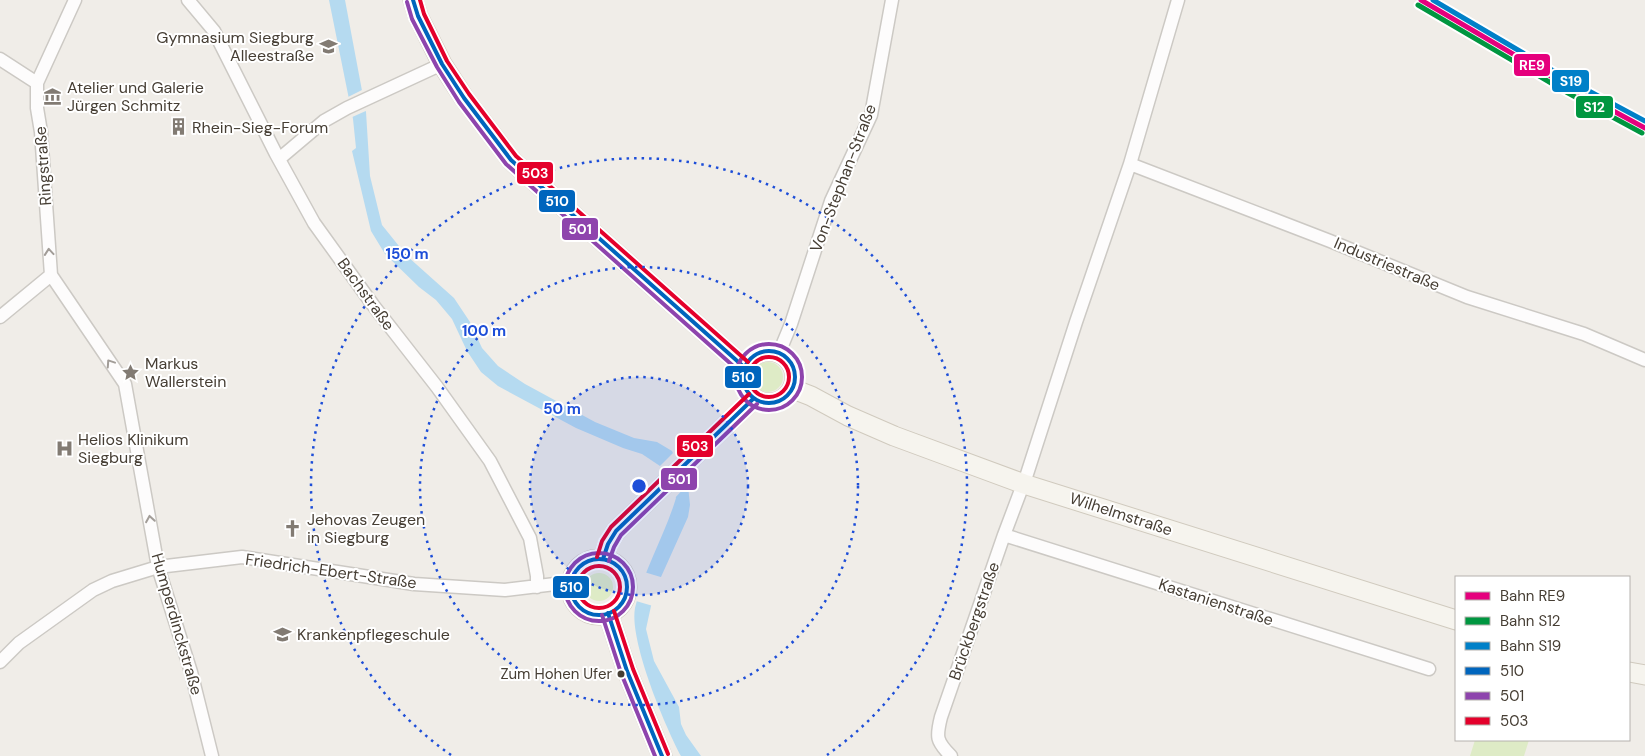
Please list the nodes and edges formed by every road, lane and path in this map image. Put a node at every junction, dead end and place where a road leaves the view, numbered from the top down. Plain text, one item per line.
1 (75, 0) edge
2 (188, 0) edge
3 (413, 0) edge
4 (892, 0) edge
5 (1178, 0) edge
6 (0, 59) edge
7 (442, 64) junction
8 (37, 83) junction
9 (279, 159) junction
10 (1130, 164) junction
11 (51, 275) junction
12 (0, 317) edge
13 (779, 353) junction
14 (1645, 360) edge
15 (744, 367) junction
16 (792, 389) junction
17 (754, 399) junction
18 (1024, 484) junction
19 (1004, 535) junction
20 (603, 559) junction
21 (158, 567) junction
22 (571, 585) junction
23 (537, 586) junction
24 (608, 613) junction
25 (1455, 620) edge
26 (0, 662) edge
27 (1429, 669) dead end
28 (1630, 672) edge
29 (1645, 675) edge
30 (212, 756) edge
31 (662, 756) edge
32 (951, 756) edge

1 - 8 street, Ringstraße
2 - 9 street, Bachstraße
3 - 7 main road
4 - 13 street, Von-Stephan-Straße
5 - 10 street
6 - 8 street
7 - 9 street
7 - 15 main road
11 -> 8 street, Ringstraße
9 - 23 street, Bachstraße
10 - 14 street, Industriestraße
10 - 18 street
11 - 12 street
21 -> 11 street, Humperdinckstraße
13 - 15 main road
13 - 16 main road
15 - 17 main road
16 - 17 main road
16 - 18 main road, Wilhelmstraße
17 - 20 main road
18 - 19 street, Brückbergstraße
18 - 25 main road, Wilhelmstraße
19 - 27 street, Kastanienstraße
19 - 32 street, Brückbergstraße
20 - 22 main road
20 - 24 main road
21 - 23 street, Friedrich-Ebert-Straße
21 - 26 street, Friedrich-Ebert-Straße
21 - 30 street, Humperdinckstraße
22 - 23 street, Friedrich-Ebert-Straße
22 - 24 main road
24 - 31 main road
28 - 29 main road

